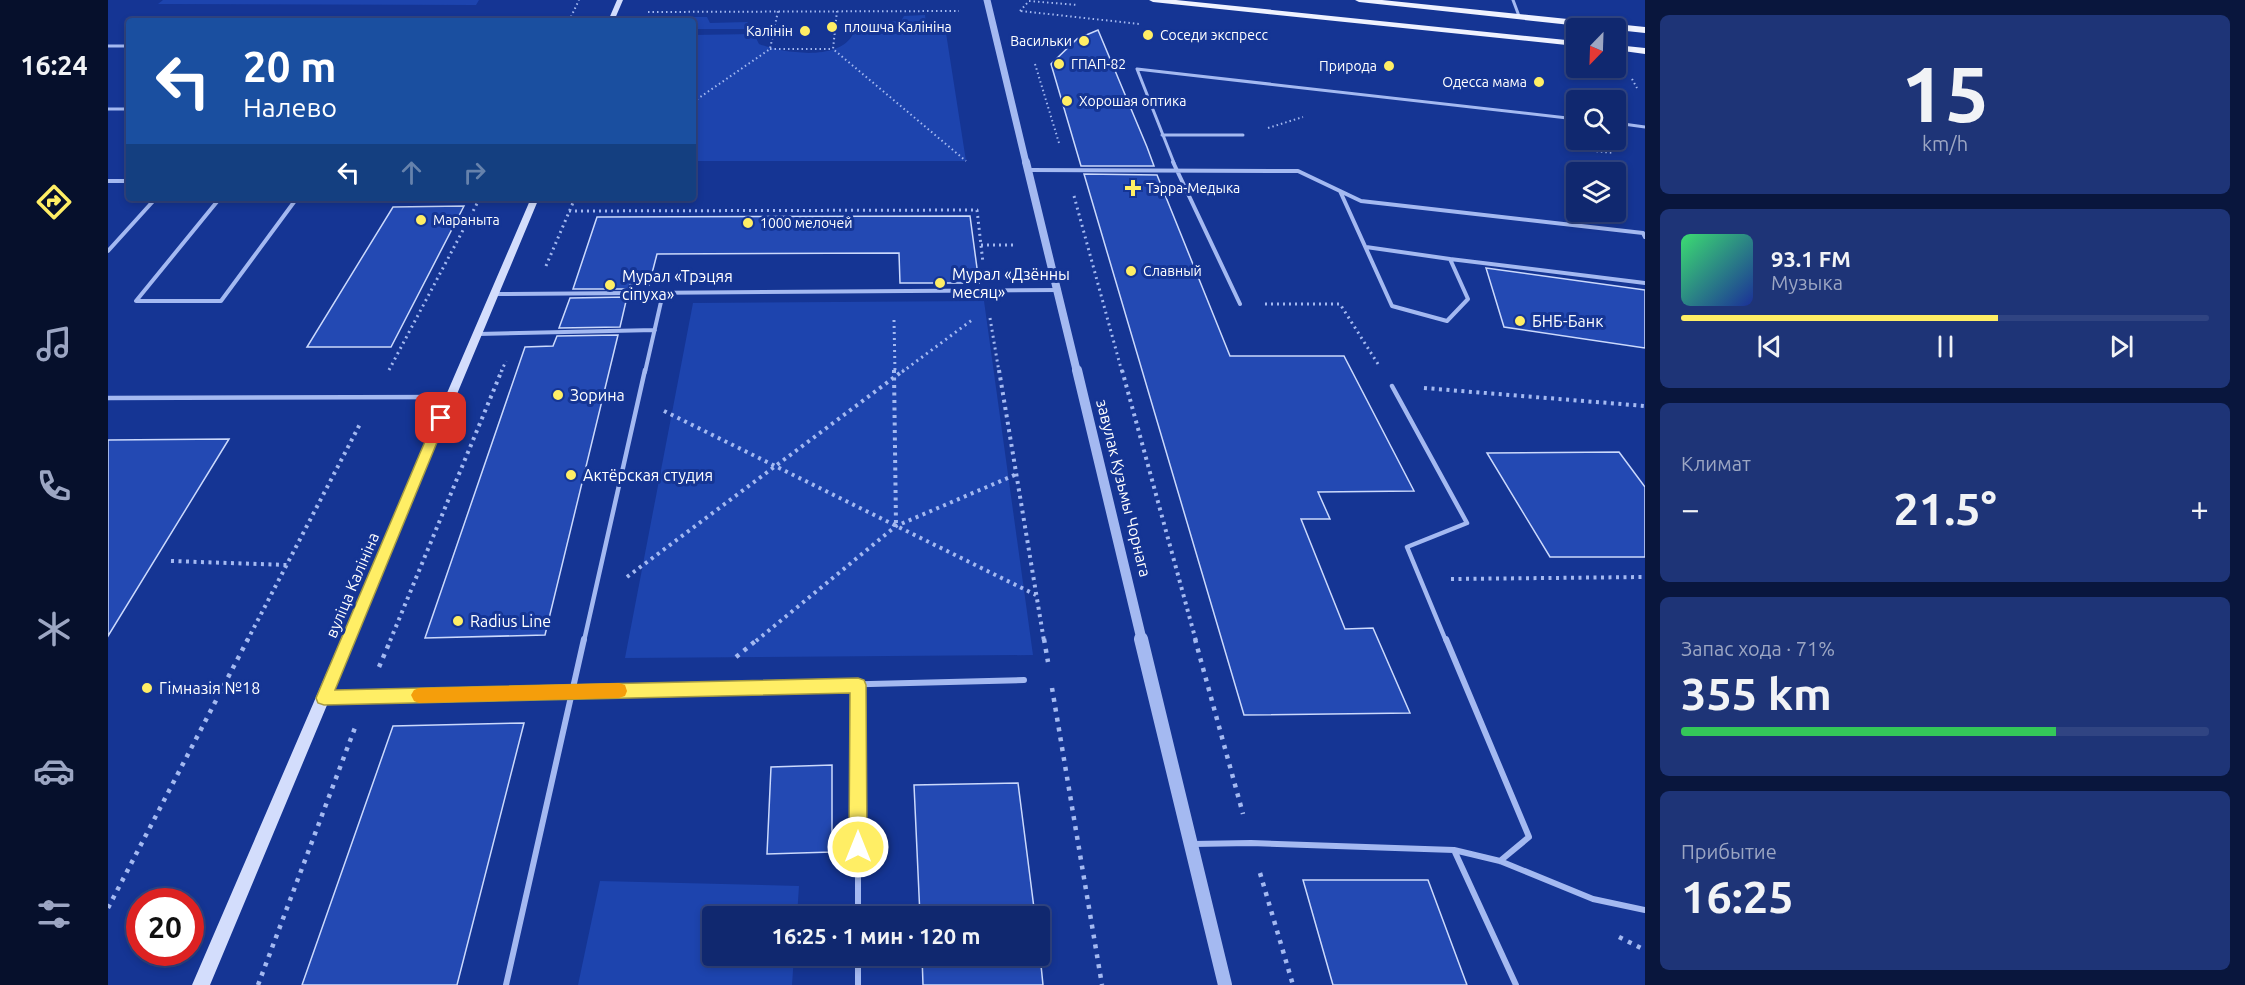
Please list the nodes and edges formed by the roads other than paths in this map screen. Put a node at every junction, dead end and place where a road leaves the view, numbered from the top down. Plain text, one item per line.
1 (620, 0) edge
2 (987, 0) edge
3 (1153, 0) edge
4 (1359, 0) edge
5 (1513, 0) edge
6 (1519, 16) junction
7 (612, 18) edge
8 (1645, 30) edge
9 (1566, 43) edge
10 (108, 46) edge
11 (126, 46) edge
12 (1626, 49) edge
13 (1645, 51) edge
14 (108, 109) edge
15 (126, 109) edge
16 (1566, 118) edge
17 (1626, 124) edge
18 (1645, 127) edge
19 (1162, 135) junction
20 (1243, 135) road end
21 (1030, 170) junction
22 (1177, 171) junction
23 (108, 181) edge
24 (126, 181) edge
25 (1340, 191) junction
26 (153, 201) edge
27 (218, 201) edge
28 (295, 201) edge
29 (534, 201) edge
30 (1645, 237) edge
31 (1366, 247) junction
32 (108, 251) edge
33 (1450, 259) junction
34 (1645, 283) edge
35 (1059, 290) junction
36 (663, 293) junction
37 (494, 294) junction
38 (1240, 304) road end
39 (655, 330) junction
40 (477, 334) junction
41 (1392, 386) road end
42 (450, 397) junction
43 (108, 398) edge
44 (1024, 680) dead end
45 (858, 685) junction
46 (570, 692) junction
47 (324, 698) junction
48 (1193, 844) junction
49 (1454, 850) junction
50 (1500, 861) junction
51 (858, 906) edge
52 (1645, 910) edge
53 (858, 966) edge
54 (201, 985) edge
55 (506, 985) edge
56 (858, 985) edge
57 (1226, 985) edge
58 (1516, 985) edge

1 - 7 main road
2 - 21 street, завулак Кузьмы Чорнага
3 - 9 main road
4 - 6 main road
5 - 6 lane
6 - 8 main road
10 - 11 lane
12 - 13 main road
14 - 15 lane
16 - 19 lane
17 - 18 lane
19 - 20 lane
19 - 22 lane
21 - 22 lane
21 - 35 street, завулак Кузьмы Чорнага
22 - 25 lane
22 - 38 lane
23 - 24 lane
25 - 30 lane
25 - 31 lane
26 - 32 lane
27 - 28 lane
29 - 37 main road, вуліца Калініна
31 - 33 lane
31 - 33 lane
33 - 34 lane
35 - 36 lane
35 - 48 street, завулак Кузьмы Чорнага
36 - 37 lane
36 - 39 lane
37 - 40 main road, вуліца Калініна
39 - 40 lane
39 - 46 lane
40 - 42 main road, вуліца Калініна
41 - 50 lane
42 - 43 lane
42 - 47 main road, вуліца Калініна
44 - 45 lane
45 - 46 lane
45 - 51 lane
46 - 47 lane
46 - 55 lane
47 - 54 main road, вуліца Калініна
48 - 49 lane
48 - 57 street, завулак Кузьмы Чорнага
49 - 50 lane
49 - 58 lane
50 - 52 lane
53 - 56 lane

